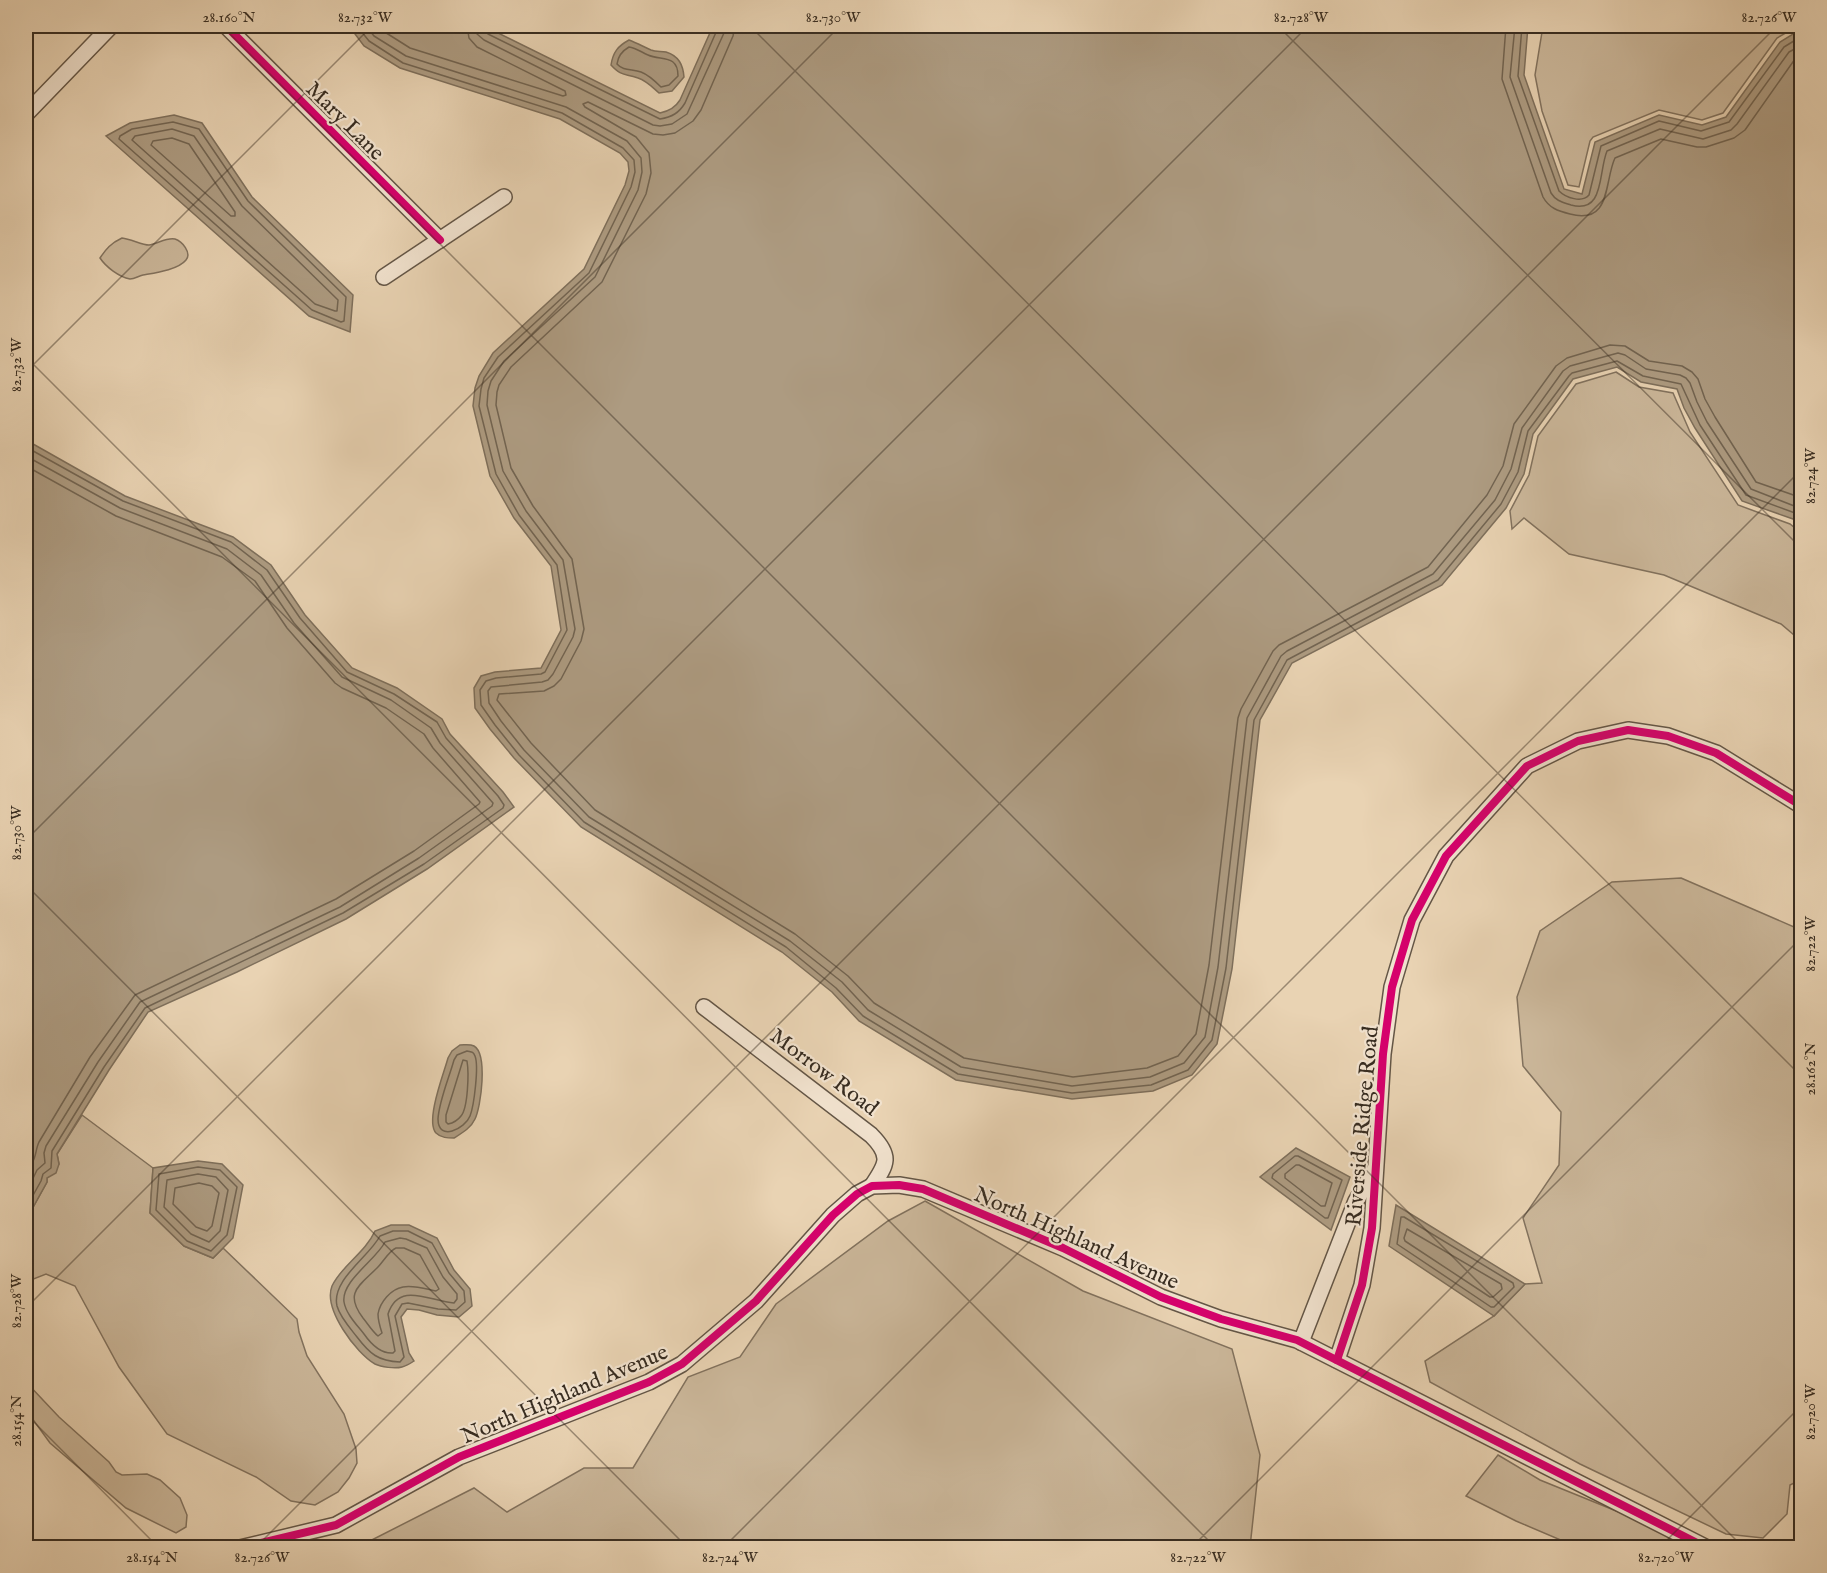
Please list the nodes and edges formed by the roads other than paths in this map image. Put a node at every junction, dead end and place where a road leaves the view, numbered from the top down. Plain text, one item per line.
1 (111, 26) edge
2 (226, 26) edge
3 (26, 114) edge
4 (504, 197) dead end
5 (440, 240) junction
6 (384, 277) dead end
7 (1802, 806) edge
8 (704, 1007) dead end
9 (1376, 1167) junction
10 (872, 1186) junction
11 (1301, 1342) junction
12 (1337, 1360) junction
13 (240, 1548) edge
14 (1707, 1548) edge

1 - 3 street
2 - 5 street, Mary Lane
4 - 5 street
5 - 6 street
7 - 9 street, Riverside Ridge Road
8 - 10 street, Morrow Road
9 - 11 street, Riverside Ridge Road
9 - 12 street, Riverside Ridge Road
10 - 11 street, North Highland Avenue
10 - 13 street, North Highland Avenue
11 - 12 street, North Highland Avenue
12 - 14 street, North Highland Avenue

